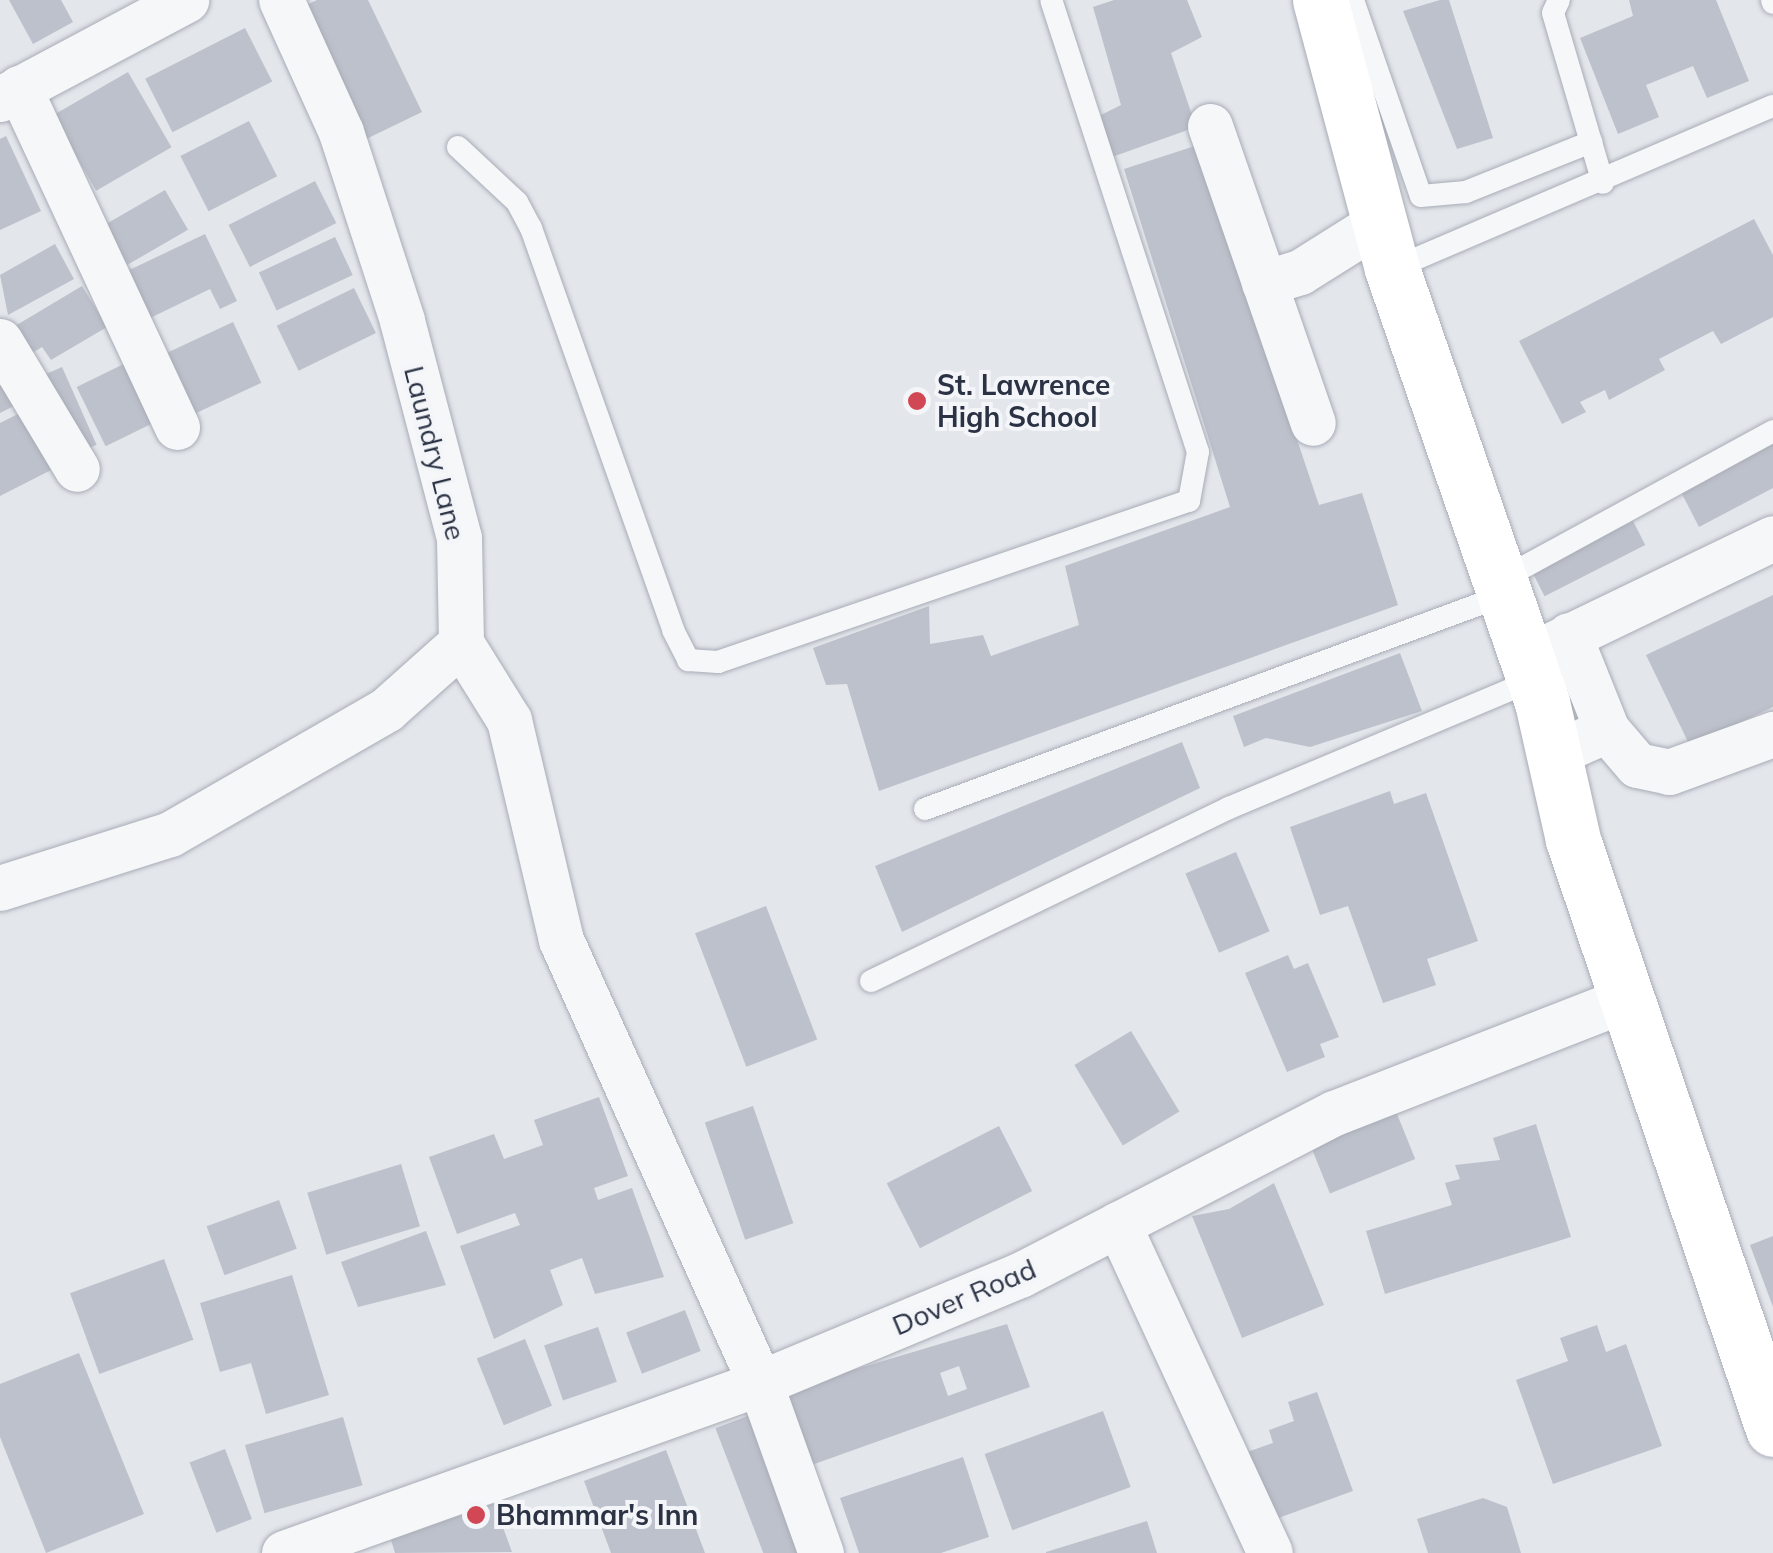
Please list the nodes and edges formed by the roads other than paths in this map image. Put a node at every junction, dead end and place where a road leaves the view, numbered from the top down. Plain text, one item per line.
1 (186, 0) edge
2 (281, 0) edge
3 (1051, 0) edge
4 (1320, 0) edge
5 (1353, 0) edge
6 (1559, 0) edge
7 (9, 93) edge
8 (1773, 106) edge
9 (1210, 126) dead end
10 (1591, 142) junction
11 (458, 148) dead end
12 (1603, 184) junction
13 (1388, 245) junction
14 (1264, 283) junction
15 (0, 342) edge
16 (1313, 423) dead end
17 (177, 427) dead end
18 (1773, 431) edge
19 (77, 469) dead end
20 (1773, 538) edge
21 (1496, 590) junction
22 (460, 643) junction
23 (1542, 657) junction
24 (1607, 730) junction
25 (1773, 734) edge
26 (1554, 754) junction
27 (925, 809) dead end
28 (0, 888) edge
29 (871, 981) dead end
30 (1626, 999) junction
31 (1118, 1224) junction
32 (760, 1384) junction
33 (1773, 1429) edge
34 (284, 1553) edge
35 (820, 1553) edge
36 (1270, 1553) edge

1 - 7 street
2 - 22 street, Laundry Lane
3 - 11 lane
4 - 13 street
5 - 10 lane
6 - 10 lane
7 - 17 street
8 - 12 lane
9 - 14 street
10 - 12 lane
12 - 13 lane
13 - 14 street
13 - 21 street
14 - 16 street
15 - 19 street
18 - 21 lane
20 - 23 street
21 - 23 street
21 - 27 lane
22 - 28 street
22 - 32 street
23 - 24 street
23 - 26 street
23 - 29 lane
24 - 25 street
24 - 26 street
26 - 30 street
30 - 31 street, Dover Road
30 - 33 street
31 - 32 street, Dover Road
31 - 36 street
32 - 34 street, Dover Road
32 - 35 street

